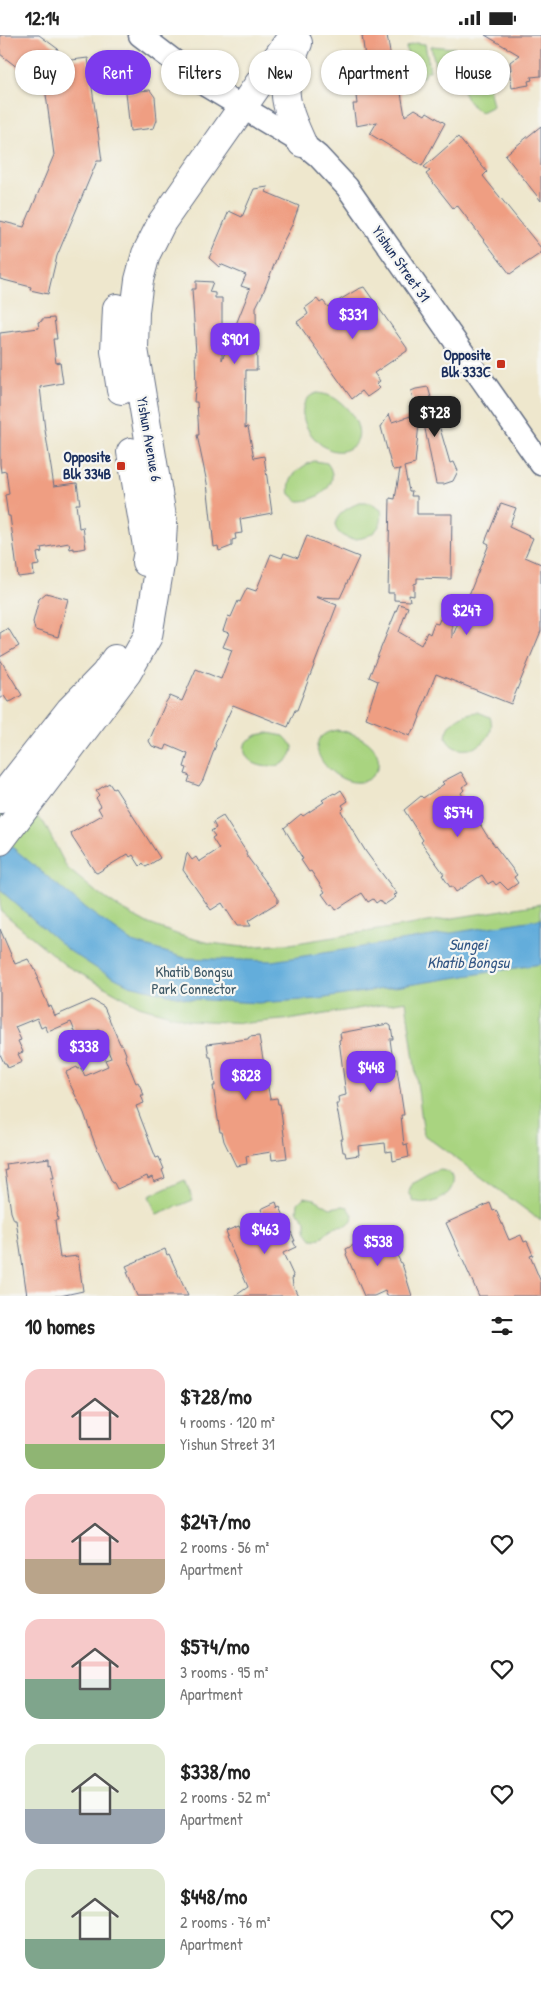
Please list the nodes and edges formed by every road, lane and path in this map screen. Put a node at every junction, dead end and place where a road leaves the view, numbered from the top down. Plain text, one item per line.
1 (140, 35) edge
2 (270, 35) edge
3 (293, 35) edge
4 (301, 35) edge
5 (234, 104) junction
6 (302, 143) junction
7 (541, 464) edge
8 (0, 799) edge
9 (5, 834) edge

1 - 5 street, Yishun Street 31
2 - 5 main road, Yishun Avenue 6
3 - 5 main road, Yishun Avenue 6
4 - 6 main road
5 - 6 street, Yishun Street 31
5 - 8 main road, Yishun Avenue 6
5 - 9 main road, Yishun Avenue 6
6 - 7 street, Yishun Street 31

